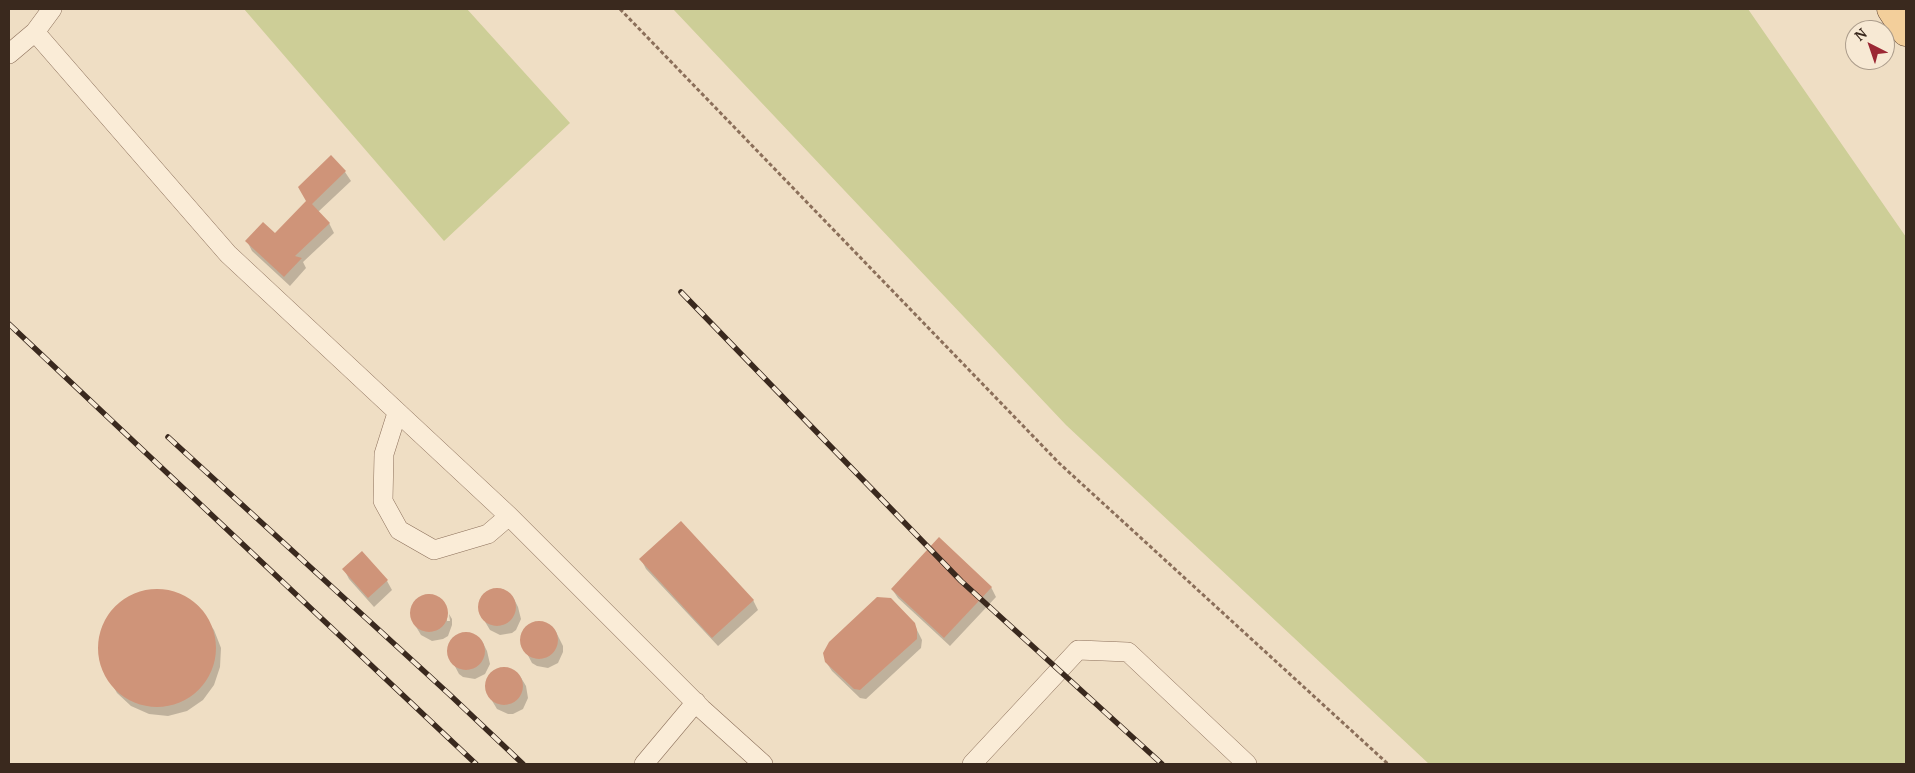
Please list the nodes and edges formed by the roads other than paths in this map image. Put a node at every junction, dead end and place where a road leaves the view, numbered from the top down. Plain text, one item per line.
1 (52, 9) edge
2 (1890, 9) edge
3 (35, 32) junction
4 (1906, 32) edge
5 (9, 54) edge
6 (397, 413) junction
7 (509, 516) junction
8 (696, 702) junction
9 (644, 764) edge
10 (763, 764) edge
11 (972, 764) edge
12 (1247, 764) edge

1 - 3 lane
2 - 4 main road
3 - 5 lane
3 - 6 lane
6 - 7 lane
6 - 7 lane
7 - 8 lane
8 - 9 lane
8 - 10 lane
11 - 12 lane

